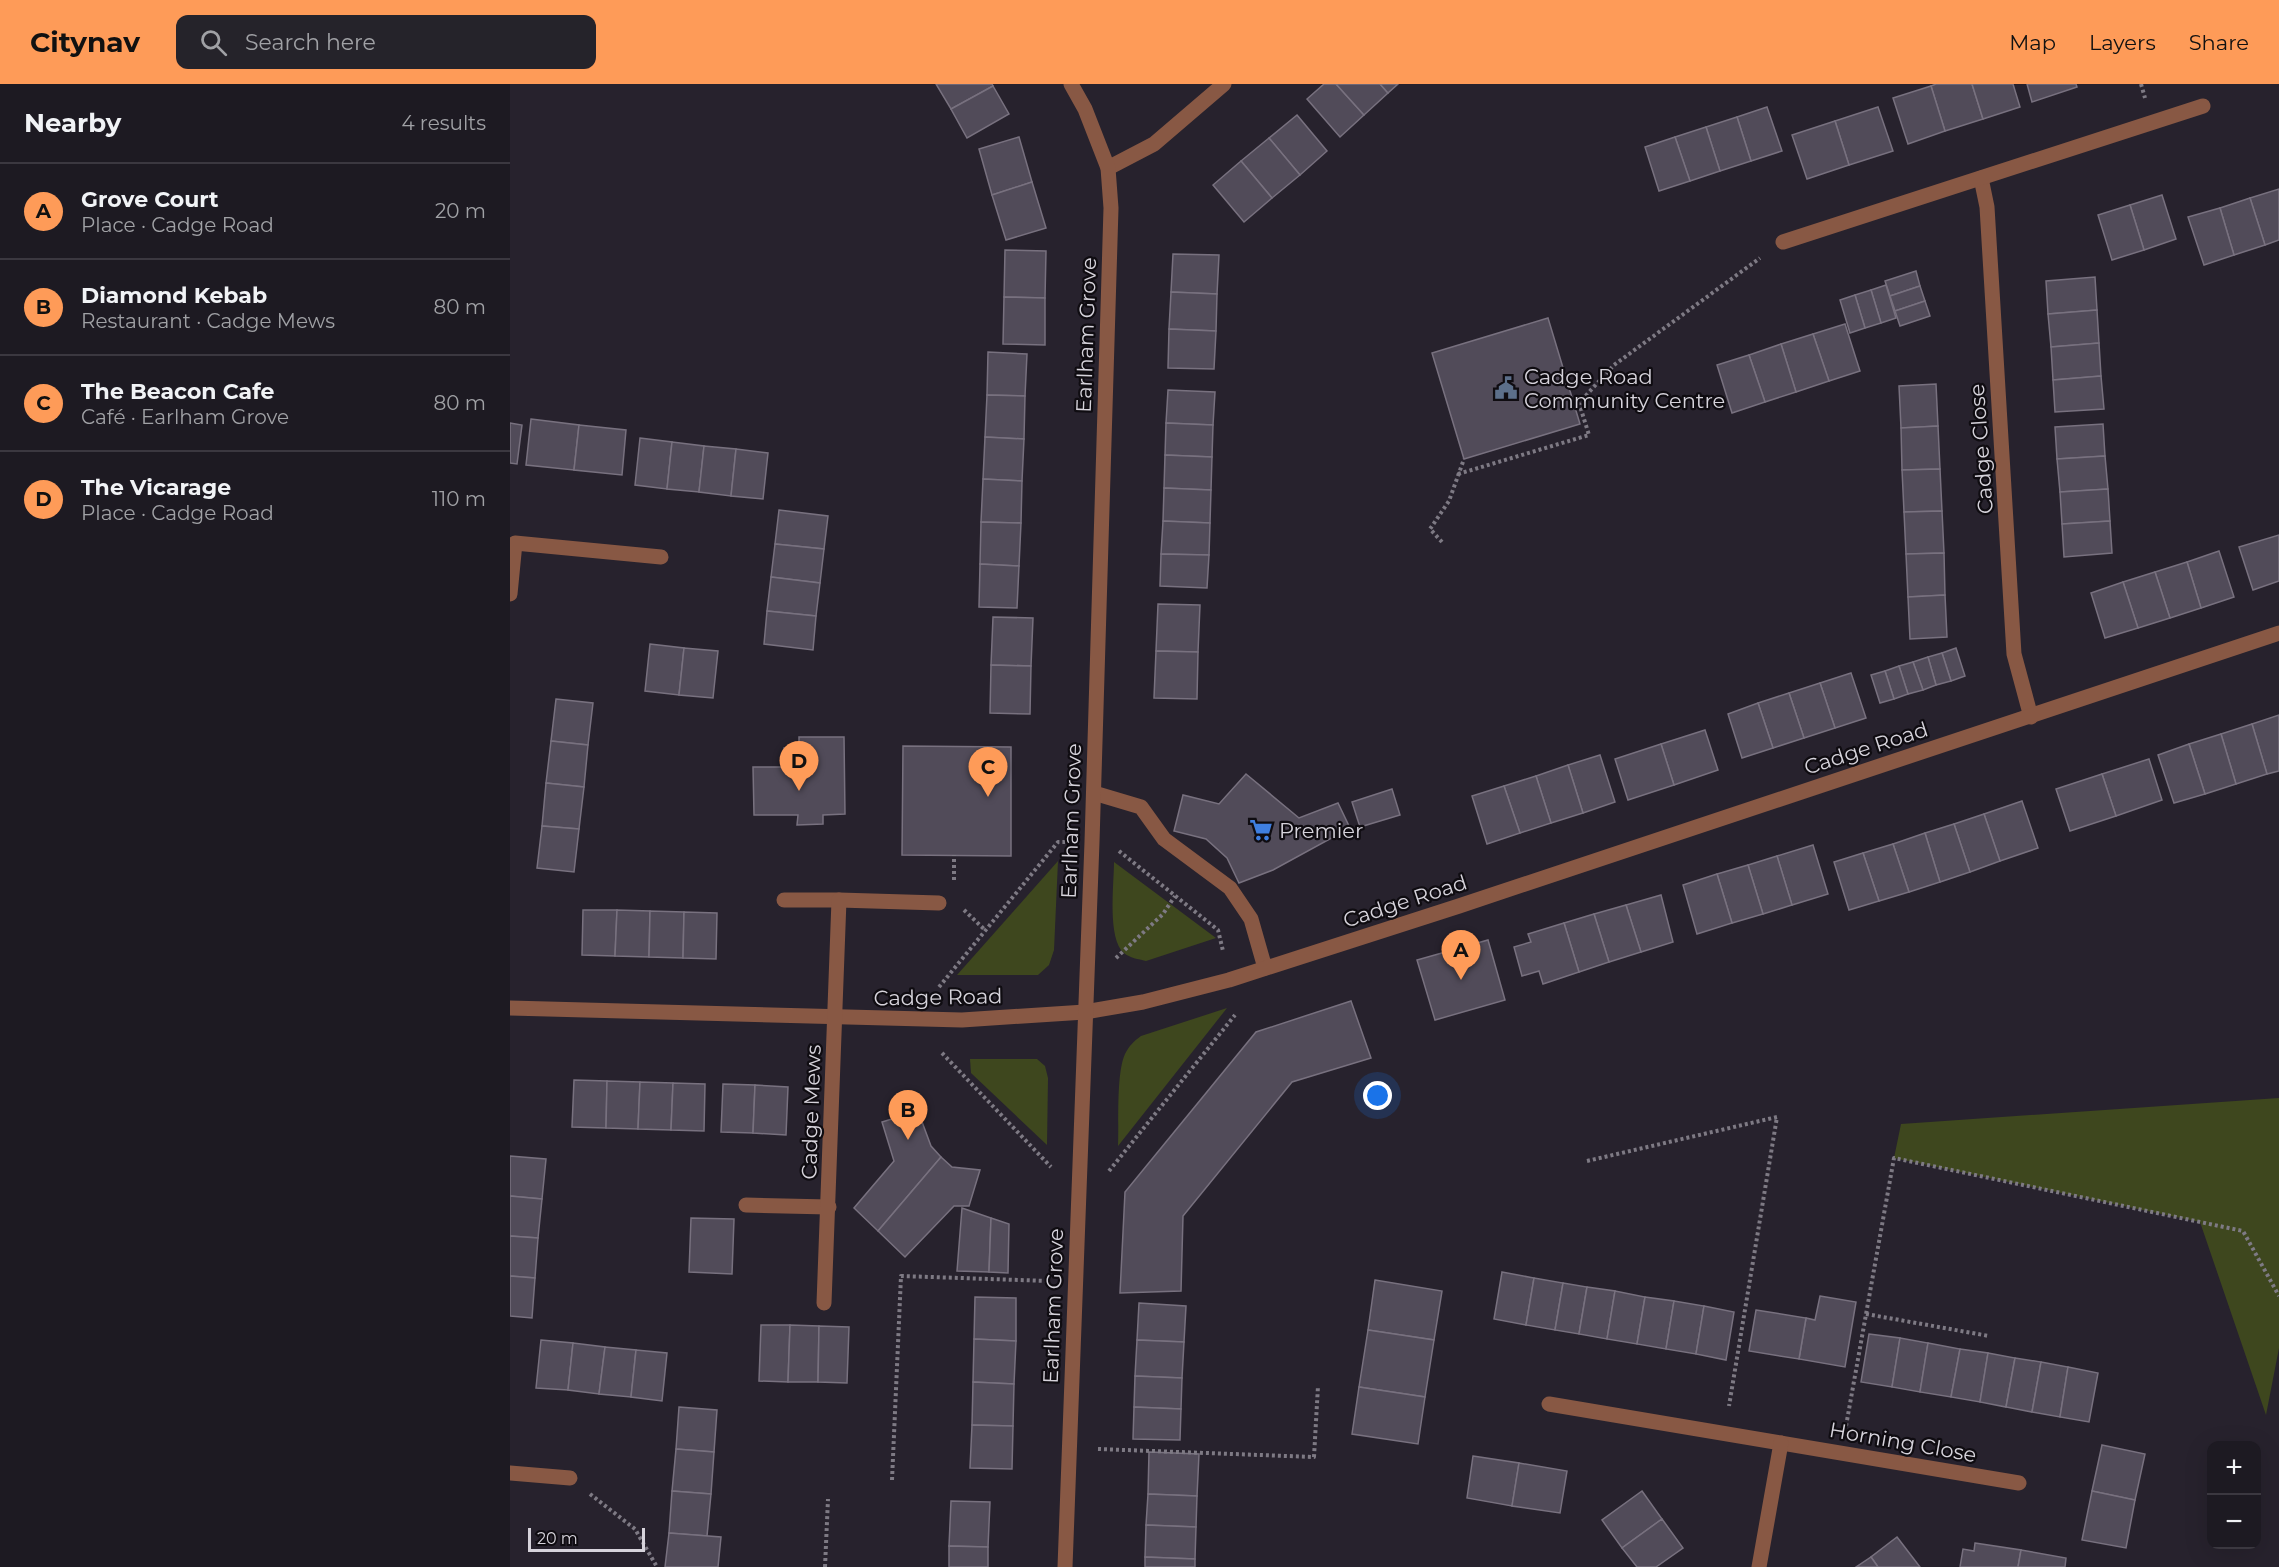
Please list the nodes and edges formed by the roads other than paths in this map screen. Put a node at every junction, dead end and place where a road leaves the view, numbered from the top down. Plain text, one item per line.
1 (1071, 84) edge
2 (1224, 84) edge
3 (2203, 106) dead end
4 (1108, 168) junction
5 (1981, 178) junction
6 (1783, 242) road end
7 (512, 543) edge
8 (661, 556) dead end
9 (510, 594) edge
10 (2279, 633) edge
11 (2031, 717) junction
12 (1094, 793) junction
13 (784, 900) dead end
14 (839, 900) junction
15 (939, 903) dead end
16 (1265, 968) junction
17 (510, 1008) edge
18 (1085, 1012) junction
19 (835, 1018) junction
20 (746, 1205) dead end
21 (829, 1207) junction
22 (824, 1303) dead end
23 (1549, 1404) dead end
24 (1780, 1443) junction
25 (510, 1473) edge
26 (570, 1478) road end
27 (2019, 1483) dead end
28 (1065, 1567) edge
29 (1759, 1567) edge

1 - 4 street, Earlham Grove
2 - 4 street
3 - 5 street
4 - 12 street, Earlham Grove
5 - 6 street
5 - 11 street, Cadge Close
7 - 8 street
7 - 9 street
10 - 11 street, Cadge Road
11 - 16 street, Cadge Road
12 - 16 street
12 - 18 street, Earlham Grove
13 - 14 street
14 - 15 street
14 - 19 street, Cadge Mews
16 - 18 street, Cadge Road
17 - 19 street, Cadge Road
18 - 19 street, Cadge Road
18 - 28 street, Earlham Grove
19 - 21 street, Cadge Mews
20 - 21 street, Cadge Mews
21 - 22 street, Cadge Mews
23 - 24 street, Horning Close
24 - 27 street, Horning Close
24 - 29 street
25 - 26 street

